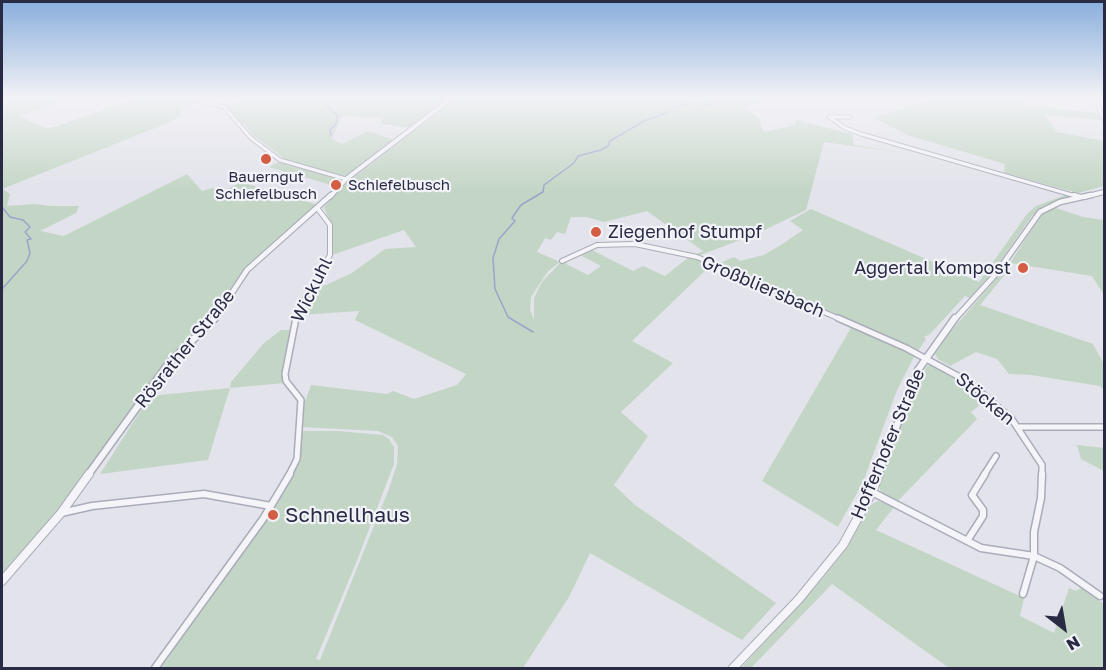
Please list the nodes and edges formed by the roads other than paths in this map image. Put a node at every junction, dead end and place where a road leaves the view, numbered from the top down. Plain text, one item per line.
1 (243, 129) edge
2 (411, 129) edge
3 (848, 129) edge
4 (346, 179) junction
5 (1104, 192) edge
6 (1082, 196) junction
7 (318, 209) junction
8 (562, 261) dead end
9 (926, 357) junction
10 (1104, 426) edge
11 (1019, 428) junction
12 (996, 456) dead end
13 (872, 492) junction
14 (271, 506) junction
15 (61, 513) junction
16 (967, 541) junction
17 (1034, 556) junction
18 (2, 581) edge
19 (1023, 594) dead end
20 (1100, 596) dead end
21 (155, 669) edge
22 (733, 669) edge

1 - 4 street
2 - 4 street, Rösrather Straße
3 - 6 street
4 - 7 street, Rösrather Straße
5 - 6 street, Hofferhofer Straße
6 - 9 street, Hofferhofer Straße
7 - 14 street, Wickuhl
7 - 15 street, Rösrather Straße
8 - 9 street, Großbliersbach
9 - 11 street, Stöcken
9 - 13 street, Hofferhofer Straße
10 - 11 street
11 - 17 street, Stöcken
12 - 16 street
13 - 16 street
13 - 22 street, Hofferhofer Straße
14 - 15 street
14 - 21 street, Wickuhl
15 - 18 street, Rösrather Straße
16 - 17 street
17 - 19 street, Stöcken
17 - 20 street

